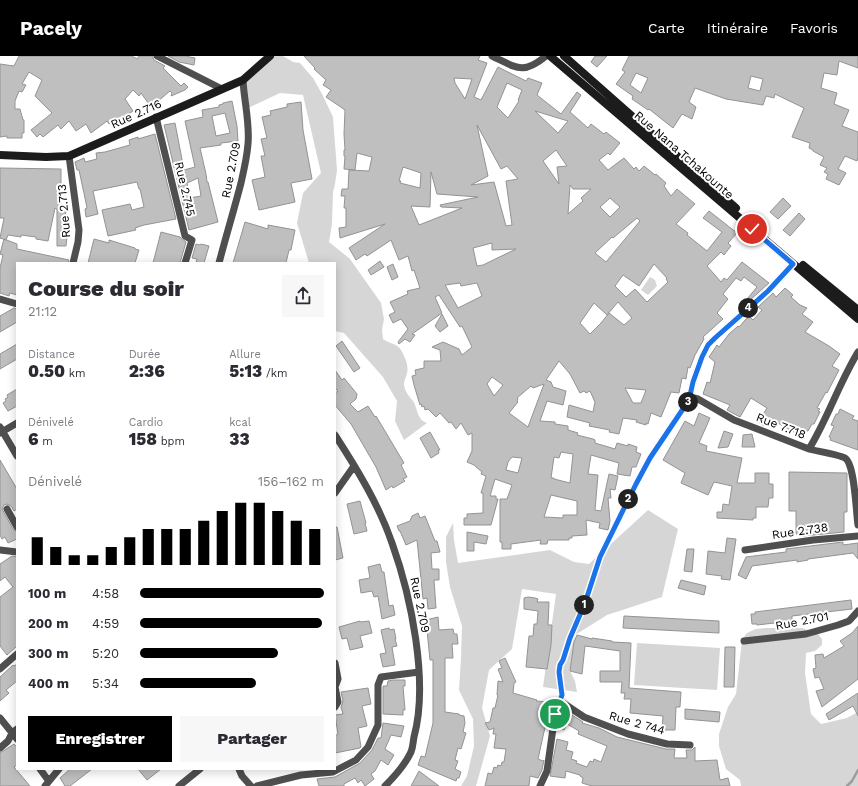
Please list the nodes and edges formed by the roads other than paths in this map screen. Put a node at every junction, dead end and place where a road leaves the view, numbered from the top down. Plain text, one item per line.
1 (157, 56) edge
2 (270, 56) edge
3 (492, 56) edge
4 (546, 56) edge
5 (550, 56) edge
6 (564, 56) edge
7 (243, 80) junction
8 (222, 90) junction
9 (156, 117) junction
10 (0, 155) edge
11 (69, 156) junction
12 (73, 262) edge
13 (185, 262) edge
14 (219, 262) edge
15 (793, 264) junction
16 (0, 299) edge
17 (16, 304) edge
18 (858, 310) edge
19 (858, 319) edge
20 (858, 352) edge
21 (690, 397) junction
22 (16, 423) edge
23 (1, 430) edge
24 (336, 437) edge
25 (809, 449) junction
26 (16, 454) edge
27 (354, 466) junction
28 (336, 492) edge
29 (7, 509) dead end
30 (16, 525) edge
31 (858, 525) edge
32 (858, 536) edge
33 (0, 550) edge
34 (745, 550) dead end
35 (16, 552) edge
36 (858, 611) edge
37 (744, 641) dead end
38 (16, 655) edge
39 (336, 668) edge
40 (0, 669) edge
41 (419, 672) junction
42 (336, 684) edge
43 (336, 692) edge
44 (560, 701) junction
45 (336, 705) edge
46 (0, 718) edge
47 (15, 734) edge
48 (690, 745) dead end
49 (0, 748) edge
50 (336, 769) edge
51 (40, 770) edge
52 (58, 770) edge
53 (199, 770) edge
54 (239, 770) edge
55 (333, 770) edge
56 (46, 783) edge
57 (179, 786) edge
58 (251, 786) edge
59 (257, 786) edge
60 (385, 786) edge
61 (540, 786) edge

1 - 8 street
2 - 7 main road, Rue 2.716
3 - 4 street
5 - 15 main road, Rue Nana Tchakounte
6 - 18 main road, Rue Nana Tchakounte
7 - 8 main road, Rue 2.716
7 - 14 street, Rue 2.709
8 - 9 main road, Rue 2.716
9 - 11 main road, Rue 2.716
9 - 13 street, Rue 2.745
10 - 11 main road, Rue 2.716
11 - 12 street, Rue 2.713
15 - 19 main road, Rue Nana Tchakounte
15 - 21 street
16 - 17 street
20 - 25 street, Rue 7.718
21 - 25 street, Rue 7.718
21 - 44 street
22 - 23 street
23 - 26 street
24 - 27 street, Rue 2.709
25 - 31 street
27 - 28 street
27 - 41 street, Rue 2.709
29 - 30 street
32 - 34 street, Rue 2.738
33 - 35 street
36 - 37 street, Rue 2.701
38 - 40 street
39 - 42 street
41 - 50 street
41 - 60 street, Rue 2.709
43 - 45 street
44 - 48 street, Rue 2 744
44 - 61 street
46 - 47 street
47 - 49 street
51 - 56 street
52 - 56 street
53 - 57 street
54 - 58 street
55 - 59 street

